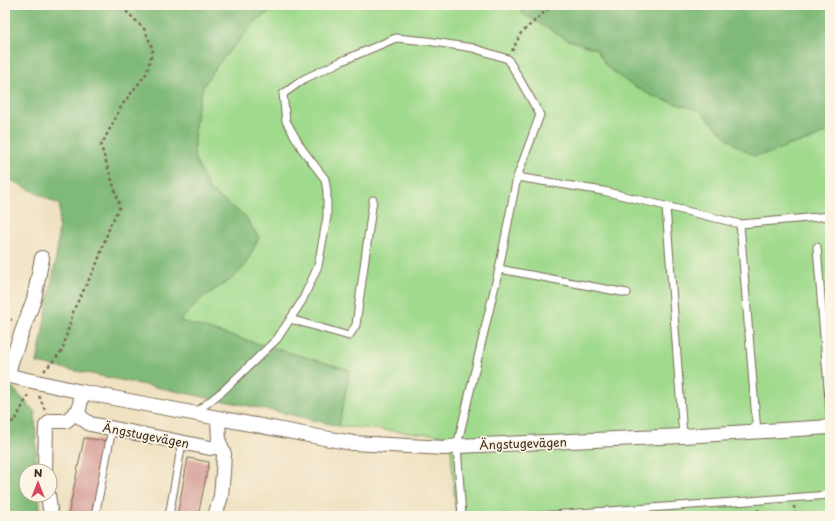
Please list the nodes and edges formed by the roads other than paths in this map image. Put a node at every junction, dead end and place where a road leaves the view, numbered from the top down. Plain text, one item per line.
1 (517, 177) junction
2 (373, 200) dead end
3 (666, 207) junction
4 (830, 216) edge
5 (740, 224) junction
6 (816, 247) dead end
7 (42, 258) dead end
8 (499, 269) junction
9 (627, 293) dead end
10 (290, 320) junction
11 (7, 375) edge
12 (82, 392) junction
13 (75, 413) junction
14 (195, 413) junction
15 (830, 413) edge
16 (218, 418) junction
17 (830, 426) edge
18 (112, 429) junction
19 (757, 432) junction
20 (683, 436) junction
21 (182, 442) junction
22 (220, 446) junction
23 (457, 446) junction
24 (44, 463) edge
25 (830, 496) edge
26 (49, 503) edge
27 (51, 516) edge
28 (94, 516) edge
29 (169, 516) edge
30 (215, 516) edge
31 (462, 516) edge
32 (538, 516) edge

1 - 3 lane
1 - 8 lane
1 - 10 lane
2 - 10 lane
3 - 5 lane
3 - 20 lane
4 - 5 lane
5 - 19 lane
6 - 15 lane
7 - 11 street
8 - 9 lane
8 - 23 lane
10 - 14 lane
11 - 12 street, Ängstugevägen
12 - 13 street
12 - 14 street, Ängstugevägen
13 - 18 street, Ängstugevägen
13 - 24 street
14 - 16 street, Ängstugevägen
16 - 22 street
16 - 23 street, Ängstugevägen
17 - 19 street, Ängstugevägen
18 - 21 street, Ängstugevägen
18 - 28 lane
19 - 20 street, Ängstugevägen
20 - 23 street, Ängstugevägen
21 - 22 street, Ängstugevägen
21 - 29 lane
22 - 30 street
23 - 31 lane
25 - 32 lane
26 - 27 street

